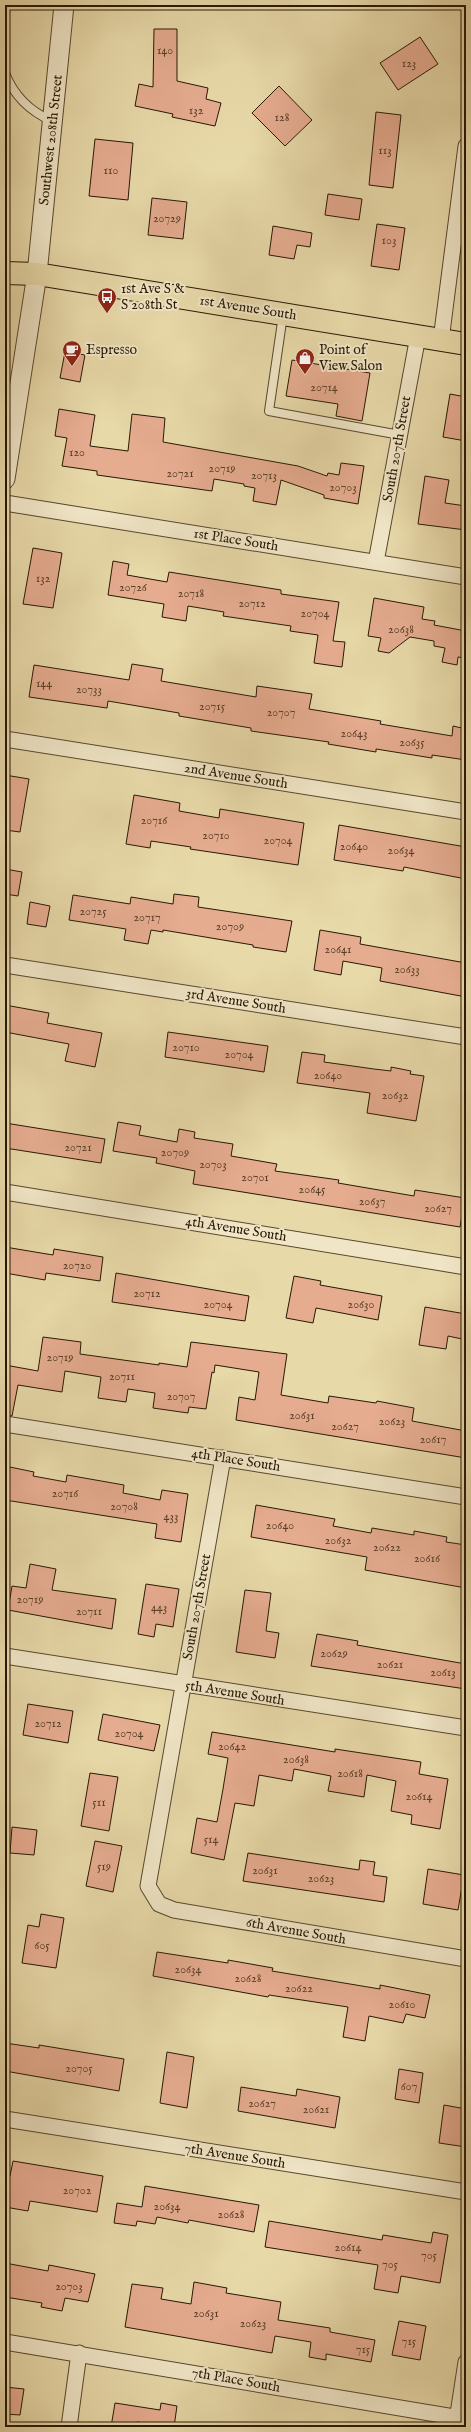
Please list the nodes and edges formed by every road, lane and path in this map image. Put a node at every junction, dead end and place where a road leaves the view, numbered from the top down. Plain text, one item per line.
1 (8, 5) edge
2 (64, 5) edge
3 (5, 10) edge
4 (5, 73) edge
5 (52, 121) junction
6 (466, 146) edge
7 (5, 273) edge
8 (37, 274) junction
9 (284, 314) junction
10 (418, 336) junction
11 (441, 340) junction
12 (466, 344) edge
13 (400, 435) junction
14 (5, 479) edge
15 (5, 503) edge
16 (376, 562) junction
17 (466, 577) edge
18 (5, 740) edge
19 (466, 812) edge
20 (5, 965) edge
21 (466, 1037) edge
22 (5, 1192) edge
23 (466, 1267) edge
24 (5, 1424) edge
25 (223, 1458) junction
26 (466, 1497) edge
27 (5, 1656) edge
28 (184, 1685) junction
29 (466, 1728) edge
30 (148, 1874) joint
31 (466, 1960) edge
32 (5, 2119) edge
33 (466, 2192) edge
34 (5, 2342) edge
35 (79, 2352) junction
36 (466, 2362) edge
37 (460, 2421) edge
38 (69, 2427) edge

1 - 3 lane
2 - 5 street, Southwest 208th Street
4 - 5 lane
5 - 8 street, Southwest 208th Street
6 - 11 street
7 - 8 main road, 1st Avenue South
8 - 9 main road, 1st Avenue South
8 - 14 street, Southwest 208th Street
9 - 10 main road, 1st Avenue South
9 - 13 lane
10 - 11 main road, 1st Avenue South
10 - 13 street, South 207th Street
11 - 12 main road, 1st Avenue South
13 - 16 street, South 207th Street
15 - 16 street, 1st Place South
16 - 17 street, 1st Place South
18 - 19 street, 2nd Avenue South
20 - 21 street, 3rd Avenue South
22 - 23 street, 4th Avenue South
24 - 25 street, 4th Place South
25 - 26 street, 4th Place South
25 - 28 street, South 207th Street
27 - 28 street, 5th Avenue South
28 - 29 street, 5th Avenue South
28 - 30 street, South 207th Street
30 - 31 street, 6th Avenue South
32 - 33 street, 7th Avenue South
34 - 35 street, 7th Place South
35 - 37 street, 7th Place South
35 - 38 street
36 - 37 street

